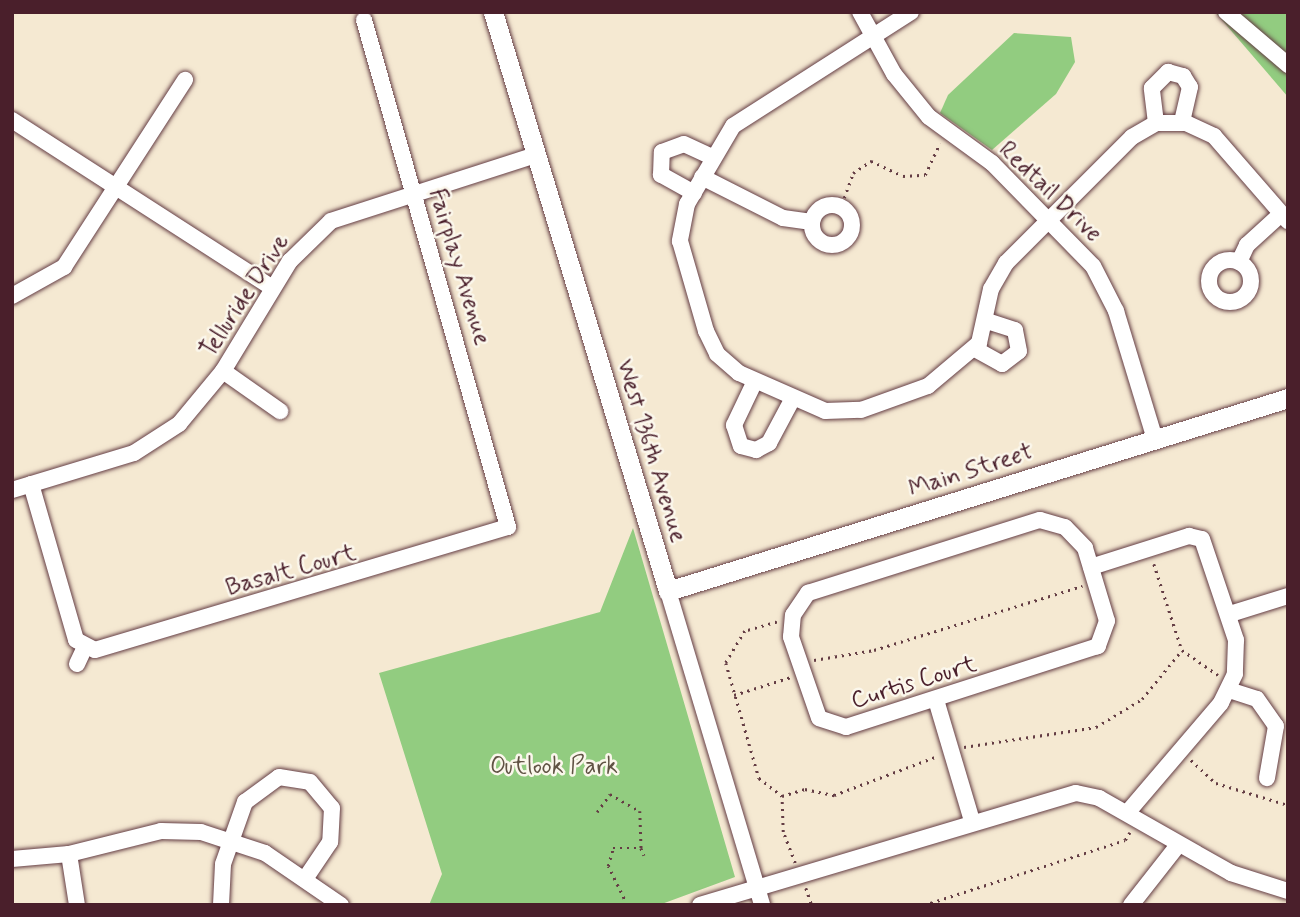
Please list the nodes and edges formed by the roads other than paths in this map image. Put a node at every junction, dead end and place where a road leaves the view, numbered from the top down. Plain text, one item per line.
1 (493, 12) edge
2 (860, 12) edge
3 (911, 12) edge
4 (1226, 12) edge
5 (364, 20) dead end
6 (874, 38) junction
7 (1288, 65) edge
8 (185, 80) dead end
9 (12, 120) edge
10 (1182, 122) junction
11 (1156, 124) junction
12 (535, 155) junction
13 (712, 157) junction
14 (702, 177) junction
15 (117, 188) junction
16 (413, 192) junction
17 (694, 193) junction
18 (1050, 218) junction
19 (1284, 218) edge
20 (812, 222) dead end
21 (1239, 262) dead end
22 (273, 288) junction
23 (12, 296) edge
24 (987, 321) junction
25 (975, 349) junction
26 (223, 371) junction
27 (755, 382) junction
28 (1288, 398) edge
29 (792, 400) junction
30 (280, 411) dead end
31 (1155, 439) junction
32 (31, 484) junction
33 (12, 490) edge
34 (514, 530) joint
35 (1093, 574) junction
36 (668, 591) junction
37 (1288, 596) edge
38 (1230, 614) junction
39 (85, 647) junction
40 (77, 664) dead end
41 (1230, 687) junction
42 (936, 700) junction
43 (1282, 727) edge
44 (1267, 778) dead end
45 (1132, 817) junction
46 (972, 821) junction
47 (231, 839) junction
48 (1178, 845) junction
49 (69, 854) junction
50 (12, 859) edge
51 (305, 879) junction
52 (757, 887) junction
53 (1288, 891) edge
54 (77, 905) edge
55 (221, 905) edge
56 (341, 905) edge
57 (700, 905) edge
58 (762, 905) edge
59 (1131, 905) edge

1 - 12 main road, West 136th Avenue
2 - 6 street, Redtail Drive
3 - 6 street
4 - 7 street
5 - 16 street, Fairplay Avenue
6 - 13 street
6 - 18 street, Redtail Drive
8 - 15 street
9 - 15 street
10 - 11 street
10 - 11 street
10 - 19 street
11 - 18 street
12 - 16 street, Telluride Drive
12 - 36 main road, West 136th Avenue
13 - 14 street
13 - 17 street
14 - 17 street
14 - 20 street
15 - 22 street
15 - 23 street
16 - 22 street, Telluride Drive
16 - 34 street, Fairplay Avenue
17 - 27 street
18 - 24 street
18 - 31 street, Redtail Drive
19 - 21 street
22 - 26 street, Telluride Drive
24 - 25 street
24 - 25 street
25 - 29 street
26 - 30 street
26 - 32 street, Telluride Drive
27 - 29 street
27 - 29 street
28 - 31 main road, Main Street
31 - 36 main road, Main Street
32 - 33 street, Telluride Drive
32 - 39 street
34 - 39 street, Basalt Court
35 - 38 street
35 - 42 street, Curtis Court
35 - 42 street, Curtis Court
36 - 52 street, West 136th Avenue
37 - 38 street
38 - 41 street
39 - 40 street
41 - 43 street
41 - 45 street
42 - 46 street
43 - 44 street
45 - 46 street
45 - 48 street
46 - 52 street
47 - 49 street
47 - 51 street
47 - 51 street
47 - 55 street
48 - 53 street
48 - 59 street
49 - 50 street
49 - 54 street
51 - 56 street
52 - 57 street
52 - 58 street, West 136th Avenue

